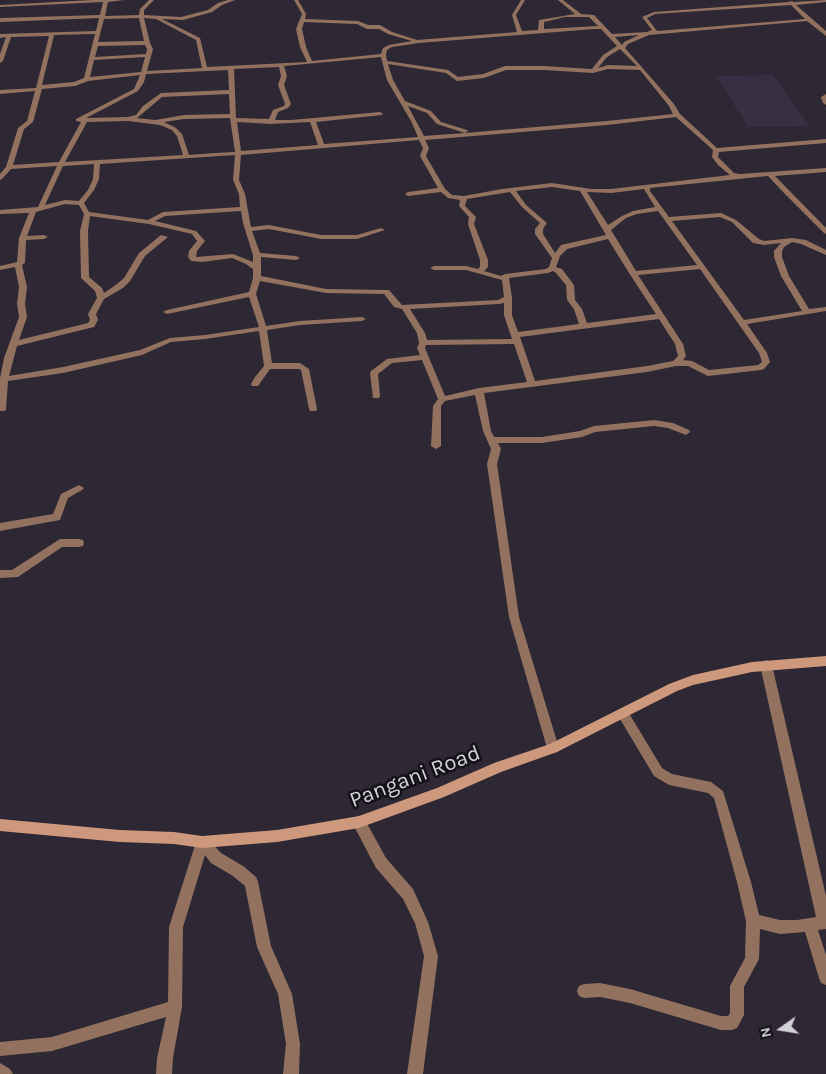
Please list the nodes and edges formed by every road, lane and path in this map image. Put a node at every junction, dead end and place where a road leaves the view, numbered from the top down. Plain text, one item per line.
1 (122, 0) edge
2 (152, 0) edge
3 (233, 0) edge
4 (296, 0) edge
5 (522, 0) edge
6 (560, 0) edge
7 (106, 1) edge
8 (826, 1) edge
9 (791, 2) junction
10 (0, 6) edge
11 (579, 15) junction
12 (147, 16) junction
13 (102, 17) junction
14 (808, 19) junction
15 (0, 20) edge
16 (304, 20) junction
17 (603, 28) junction
18 (541, 31) junction
19 (98, 32) junction
20 (520, 32) junction
21 (52, 33) junction
22 (651, 33) junction
23 (826, 33) edge
24 (0, 36) edge
25 (9, 36) junction
26 (611, 36) junction
27 (418, 41) junction
28 (96, 44) junction
29 (146, 44) junction
30 (622, 47) junction
31 (148, 55) junction
32 (383, 55) junction
33 (91, 59) junction
34 (0, 61) edge
35 (384, 62) junction
36 (310, 63) junction
37 (281, 65) junction
38 (231, 68) junction
39 (640, 68) junction
40 (205, 69) junction
41 (593, 71) junction
42 (145, 73) junction
43 (87, 79) junction
44 (40, 88) junction
45 (0, 92) edge
46 (231, 92) junction
47 (826, 96) edge
48 (402, 101) junction
49 (826, 103) edge
50 (380, 114) dead end
51 (677, 115) junction
52 (233, 118) junction
53 (128, 119) junction
54 (85, 120) junction
55 (313, 120) junction
56 (154, 122) junction
57 (271, 122) junction
58 (480, 132) junction
59 (421, 137) junction
60 (826, 141) edge
61 (322, 146) junction
62 (716, 150) junction
63 (238, 153) junction
64 (187, 157) junction
65 (97, 162) junction
66 (61, 164) junction
67 (9, 167) junction
68 (826, 170) edge
69 (770, 174) junction
70 (740, 176) junction
71 (0, 178) edge
72 (647, 187) junction
73 (582, 189) junction
74 (442, 190) junction
75 (512, 190) junction
76 (408, 194) dead end
77 (464, 198) junction
78 (81, 203) junction
79 (37, 209) junction
80 (243, 209) junction
81 (660, 209) junction
82 (0, 212) edge
83 (87, 214) junction
84 (668, 219) junction
85 (149, 222) junction
86 (248, 229) junction
87 (381, 230) dead end
88 (608, 232) junction
89 (826, 232) edge
90 (44, 237) dead end
91 (164, 237) dead end
92 (23, 238) junction
93 (792, 240) junction
94 (826, 253) edge
95 (256, 254) junction
96 (296, 258) dead end
97 (556, 258) junction
98 (18, 265) junction
99 (702, 267) junction
100 (0, 268) edge
101 (257, 268) junction
102 (434, 268) dead end
103 (552, 268) junction
104 (479, 272) junction
105 (633, 272) junction
106 (257, 278) junction
107 (505, 279) junction
108 (252, 294) junction
109 (100, 298) junction
110 (508, 298) junction
111 (405, 307) junction
112 (826, 309) edge
113 (166, 312) dead end
114 (808, 312) junction
115 (661, 316) junction
116 (362, 319) dead end
117 (742, 323) junction
118 (584, 326) junction
119 (263, 328) junction
120 (516, 338) junction
121 (423, 343) junction
122 (13, 344) junction
123 (425, 357) junction
124 (676, 363) junction
125 (268, 366) junction
126 (4, 378) junction
127 (532, 383) junction
128 (256, 384) dead end
129 (479, 391) junction
130 (376, 396) dead end
131 (442, 399) junction
132 (2, 409) dead end
133 (313, 409) dead end
134 (686, 432) dead end
135 (491, 440) junction
136 (436, 446) dead end
137 (79, 488) dead end
138 (0, 527) edge
139 (79, 543) dead end
140 (0, 574) edge
141 (826, 661) edge
142 (766, 665) junction
143 (623, 714) junction
144 (553, 748) junction
145 (359, 822) junction
146 (0, 825) edge
147 (202, 842) junction
148 (753, 921) junction
149 (820, 923) edge
150 (826, 978) edge
151 (584, 991) dead end
152 (175, 1007) junction
153 (0, 1049) edge
154 (0, 1071) edge
155 (5, 1074) edge
156 (164, 1074) edge
157 (291, 1074) edge
158 (415, 1074) edge

1 - 7 street
2 - 12 street
3 - 12 street
4 - 16 street
5 - 20 street
6 - 11 street
7 - 10 street
7 - 13 street
8 - 9 street
9 - 14 street
9 - 22 street
11 - 17 street
11 - 18 street
12 - 13 street
12 - 29 street
12 - 40 street
13 - 15 street
13 - 19 street
14 - 22 street
14 - 23 street
16 - 27 street
16 - 36 street
17 - 18 street
17 - 26 street
18 - 20 street
19 - 21 street
19 - 28 street
20 - 27 street
21 - 25 street
21 - 44 street
22 - 26 street
22 - 30 street
24 - 25 street
25 - 34 street
26 - 30 street
27 - 32 street
28 - 29 street
28 - 33 street
29 - 31 street
30 - 39 street
30 - 41 street
31 - 33 street
31 - 42 street
32 - 35 street
32 - 36 street
33 - 43 street
35 - 41 street
35 - 48 street
36 - 37 street
37 - 38 street
37 - 57 street
38 - 40 street
38 - 46 street
39 - 41 street
39 - 51 street
40 - 42 street
42 - 43 street
42 - 54 street
43 - 44 street
44 - 45 street
44 - 67 street
46 - 52 street
46 - 53 street
47 - 49 street
48 - 58 street
48 - 59 street
50 - 55 street
51 - 58 street
51 - 62 street
52 - 56 street
52 - 57 street
52 - 63 street
53 - 54 street
53 - 56 street
54 - 66 street
55 - 57 street
55 - 61 street
56 - 64 street
58 - 59 street
59 - 61 street
59 - 74 street
60 - 62 street
61 - 63 street
62 - 70 street
63 - 64 street
63 - 80 street
64 - 65 street
65 - 66 street
65 - 78 street
66 - 67 street
66 - 79 street
67 - 71 street
68 - 69 street
69 - 70 street
69 - 89 street
70 - 72 street
72 - 73 street
72 - 81 street
73 - 75 street
73 - 88 street
74 - 76 street
74 - 77 street
75 - 77 street
75 - 97 street
77 - 104 street
78 - 79 street
78 - 83 street
79 - 82 street
79 - 92 street
80 - 85 street
80 - 86 street
81 - 84 street
81 - 88 street
83 - 85 street
83 - 109 street
84 - 93 street
84 - 99 street
85 - 101 street
86 - 87 street
86 - 95 street
88 - 97 street
88 - 105 street
90 - 92 street
91 - 109 street
92 - 98 street
93 - 94 street
93 - 114 street
95 - 96 street
95 - 101 street
97 - 103 street
98 - 100 street
98 - 122 street
99 - 105 street
99 - 117 street
101 - 106 street
102 - 104 street
103 - 107 street
103 - 118 street
104 - 107 street
105 - 115 street
106 - 108 street
106 - 111 street
107 - 110 street
108 - 113 street
108 - 119 street
109 - 122 street
110 - 111 street
110 - 120 street
111 - 121 street
112 - 114 street
114 - 117 street
115 - 118 street
115 - 124 street
116 - 119 street
117 - 124 street
118 - 120 street
119 - 125 street
119 - 126 street
120 - 121 street
120 - 127 street
121 - 123 street
122 - 126 street
123 - 130 street
123 - 131 street
124 - 127 street
125 - 128 street
125 - 133 street
126 - 132 street
127 - 129 street
129 - 131 street
129 - 135 street
131 - 136 street
134 - 135 street
135 - 144 street
137 - 138 street
139 - 140 street
141 - 142 main road, Pangani Road
142 - 143 main road, Pangani Road
142 - 149 street
143 - 144 main road, Pangani Road
143 - 148 street
144 - 145 main road, Pangani Road
145 - 147 main road, Pangani Road
145 - 158 street
146 - 147 main road, Pangani Road
147 - 152 street
147 - 157 street
148 - 149 street
148 - 151 street
149 - 150 street
152 - 153 street
152 - 156 street
154 - 155 street

